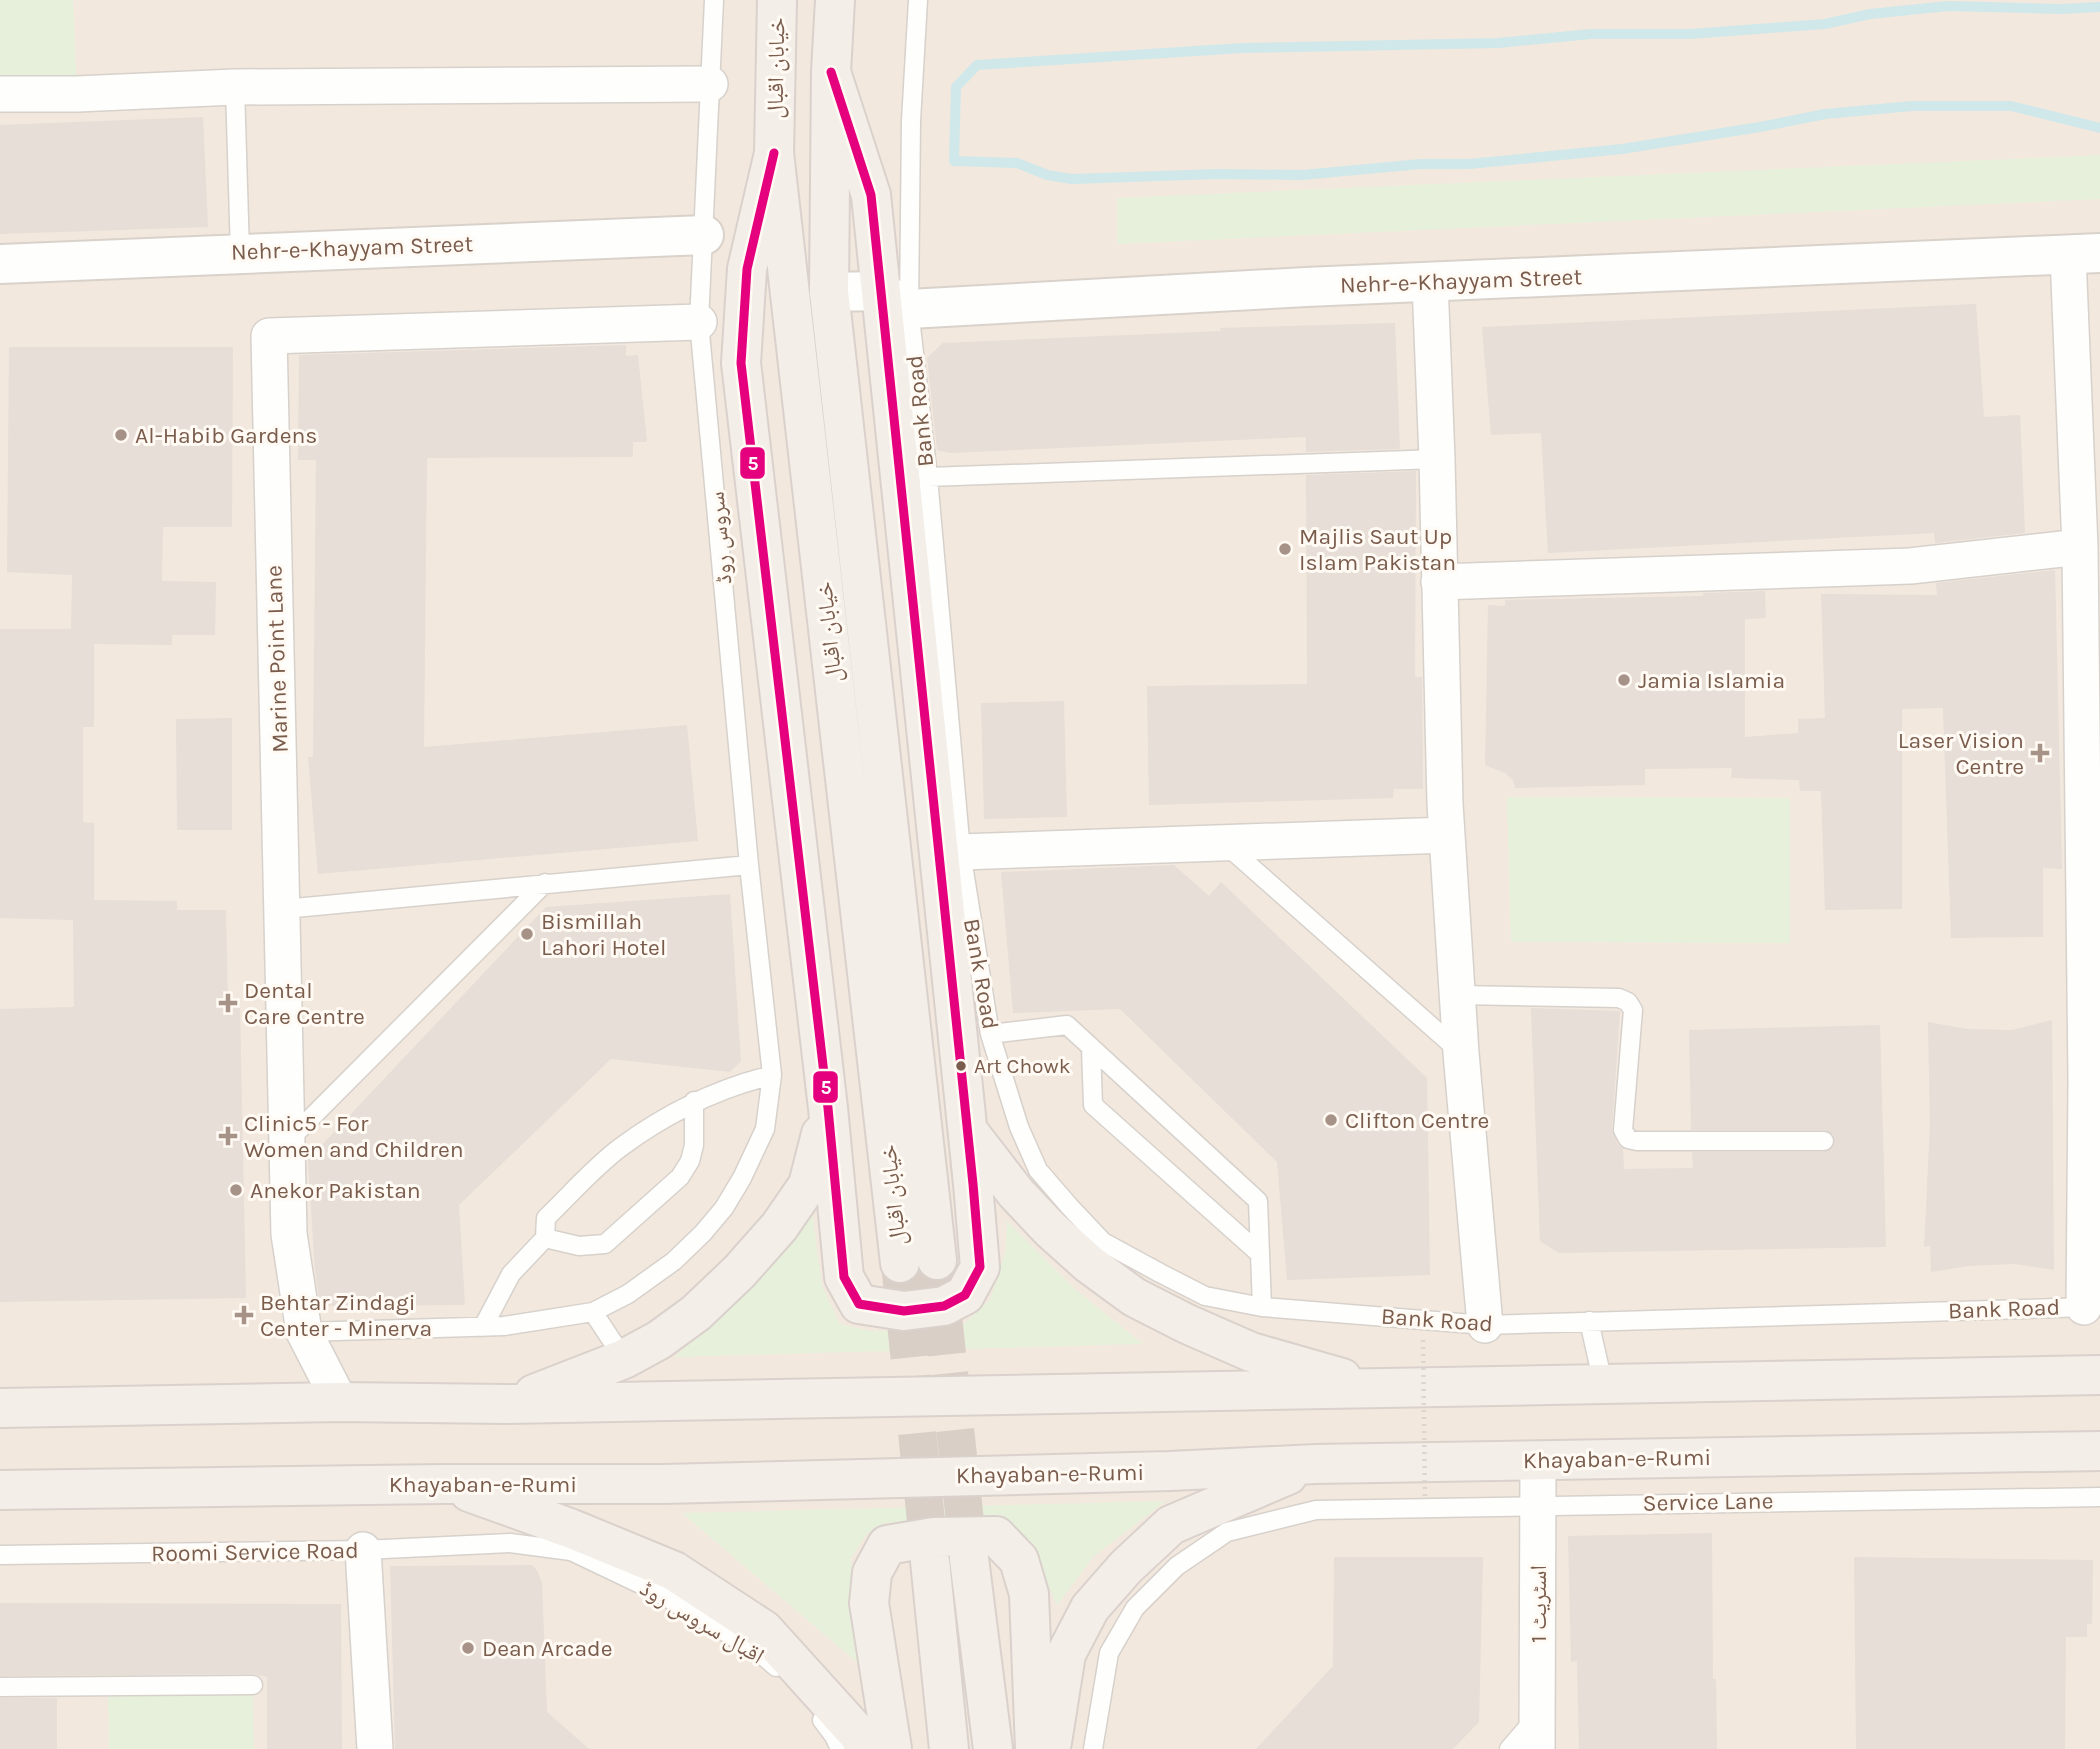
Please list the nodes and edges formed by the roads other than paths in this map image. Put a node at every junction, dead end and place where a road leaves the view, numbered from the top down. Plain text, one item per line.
1 (714, 0) edge
2 (778, 0) edge
3 (835, 0) edge
4 (918, 0) edge
5 (831, 72) junction
6 (710, 84) junction
7 (235, 87) junction
8 (0, 94) edge
9 (774, 153) junction
10 (704, 234) junction
11 (240, 253) junction
12 (2084, 254) edge
13 (0, 264) edge
14 (1430, 282) junction
15 (828, 292) junction
16 (895, 300) junction
17 (699, 322) junction
18 (1437, 459) junction
19 (928, 477) junction
20 (2080, 547) junction
21 (1439, 582) junction
22 (1447, 835) junction
23 (1224, 843) junction
24 (961, 852) junction
25 (749, 865) junction
26 (545, 883) junction
27 (284, 909) junction
28 (1457, 995) junction
29 (990, 1034) junction
30 (1091, 1048) junction
31 (1461, 1053) junction
32 (772, 1075) junction
33 (694, 1101) junction
34 (828, 1108) junction
35 (968, 1131) junction
36 (1824, 1141) dead end
37 (287, 1142) junction
38 (545, 1238) junction
39 (1260, 1254) junction
40 (1262, 1307) junction
41 (2092, 1307) edge
42 (593, 1312) junction
43 (1589, 1321) junction
44 (1485, 1325) junction
45 (483, 1327) junction
46 (304, 1332) junction
47 (624, 1359) junction
48 (2100, 1375) edge
49 (1603, 1383) junction
50 (1382, 1389) junction
51 (340, 1402) junction
52 (506, 1404) junction
53 (0, 1408) edge
54 (2100, 1451) edge
55 (1538, 1460) junction
56 (1316, 1464) junction
57 (444, 1483) junction
58 (0, 1490) edge
59 (2100, 1497) edge
60 (1538, 1505) junction
61 (571, 1540) junction
62 (510, 1543) joint
63 (363, 1550) junction
64 (0, 1555) edge
65 (969, 1559) tunnel mouth
66 (930, 1561) tunnel mouth
67 (253, 1685) dead end
68 (0, 1687) edge
69 (1537, 1733) edge
70 (375, 1749) edge
71 (840, 1749) edge
72 (865, 1749) edge
73 (892, 1749) edge
74 (949, 1749) edge
75 (993, 1749) edge
76 (1035, 1749) edge
77 (1051, 1749) edge
78 (1093, 1749) edge
79 (1508, 1749) edge

1 - 6 lane, سروس روڈ
2 - 9 main road, خیابان اقبال
3 - 5 main road, خیابان اقبال
4 - 16 lane, Bank Road
5 - 15 main road, خیابان اقبال
5 - 16 main road
6 - 7 street
6 - 10 lane, سروس روڈ
7 - 8 street
7 - 11 lane
9 - 15 main road, خیابان اقبال
9 - 34 main road
10 - 11 street, Nehr-e-Khayyam Street
10 - 17 lane, سروس روڈ
11 - 13 street, Nehr-e-Khayyam Street
12 - 14 street, Nehr-e-Khayyam Street
12 - 20 street
14 - 16 street, Nehr-e-Khayyam Street
14 - 18 street
15 - 16 street, Nehr-e-Khayyam Street
16 - 19 lane, Bank Road
16 - 35 main road
17 - 25 lane, سروس روڈ
17 - 27 street, Marine Point Lane
18 - 19 lane
18 - 21 street
19 - 24 lane, Bank Road
20 - 21 street
20 - 41 street
21 - 22 street
22 - 23 street
22 - 28 street
23 - 24 street
23 - 31 lane
24 - 29 lane, Bank Road
25 - 26 lane
25 - 32 lane, سروس روڈ
26 - 27 lane
26 - 37 lane
27 - 37 street, Marine Point Lane
28 - 31 street
28 - 36 lane
29 - 30 lane
29 - 40 lane, Bank Road
30 - 39 lane
30 - 39 lane
31 - 44 street
32 - 33 lane
32 - 42 lane, سروس روڈ
33 - 38 lane
33 - 38 lane
34 - 35 main road
34 - 47 main road
35 - 50 main road
37 - 46 street, Marine Point Lane
38 - 45 lane
39 - 40 lane
40 - 44 lane, Bank Road
41 - 43 lane, Bank Road
42 - 45 lane, سروس روڈ
42 - 47 lane
43 - 44 lane, Bank Road
43 - 49 lane
45 - 46 lane, سروس روڈ
46 - 51 street, Marine Point Lane
47 - 52 main road
48 - 49 main road
49 - 50 main road
50 - 52 main road
51 - 52 main road
51 - 53 main road
54 - 55 main road, Khayaban-e-Rumi
55 - 56 main road, Khayaban-e-Rumi
55 - 60 street, اسٹریٹ 1
56 - 57 main road, Khayaban-e-Rumi
56 - 77 main road
57 - 58 main road, Khayaban-e-Rumi
57 - 61 main road
59 - 60 lane, Service Lane
60 - 69 street, اسٹریٹ 1
60 - 78 lane, Service Lane
61 - 62 lane, اقبال سروس روڈ
61 - 71 lane, اقبال سروس روڈ
61 - 72 main road
62 - 63 lane, Roomi Service Road
63 - 64 lane, Roomi Service Road
63 - 70 street
65 - 75 main road
66 - 74 main road
67 - 68 lane
69 - 79 lane
73 - 76 main road

